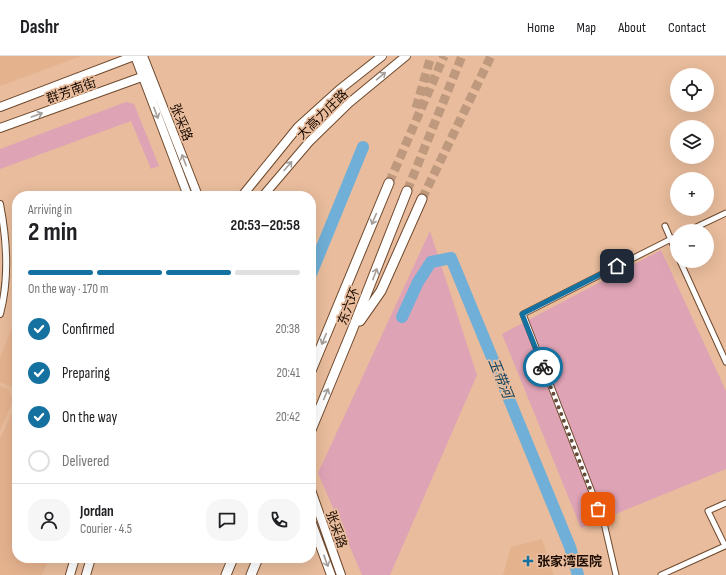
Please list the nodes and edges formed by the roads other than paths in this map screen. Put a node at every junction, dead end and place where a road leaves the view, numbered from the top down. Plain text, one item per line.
1 (135, 56) edge
2 (144, 56) edge
3 (382, 56) edge
4 (406, 56) edge
5 (146, 75) junction
6 (0, 107) edge
7 (0, 128) edge
8 (389, 183) tunnel mouth
9 (186, 191) edge
10 (196, 191) edge
11 (246, 191) edge
12 (267, 191) edge
13 (407, 191) tunnel mouth
14 (422, 199) tunnel mouth
15 (0, 204) edge
16 (726, 213) edge
17 (703, 224) edge
18 (665, 226) dead end
19 (670, 239) joint
20 (683, 268) edge
21 (0, 314) edge
22 (351, 333) junction
23 (316, 359) edge
24 (726, 362) edge
25 (316, 418) edge
26 (726, 503) edge
27 (316, 504) edge
28 (316, 534) edge
29 (74, 563) edge
30 (90, 563) edge
31 (231, 563) edge
32 (256, 563) edge
33 (70, 575) edge
34 (86, 575) edge
35 (226, 575) edge
36 (251, 575) edge
37 (331, 575) edge
38 (341, 575) edge
39 (616, 575) edge
40 (662, 575) edge

1 - 5 main road, 张采路
1 - 6 main road, 群芳南街
2 - 5 main road, 张采路
3 - 11 main road, 大高力庄路
12 -> 4 main road, 大高力庄路
7 -> 5 main road, 群芳南街
5 -> 9 main road, 张采路
10 -> 5 main road, 张采路
8 -> 23 highway, 东六环
22 -> 13 highway, 东六环
14 - 22 highway
15 - 21 street
16 - 17 street
18 - 19 street
19 - 39 street
20 - 24 street
25 -> 22 highway, 东六环
26 - 40 street
27 - 38 main road, 张采路
28 -> 37 main road, 张采路
29 - 33 main road
30 - 34 main road
31 - 35 highway
32 - 36 highway

